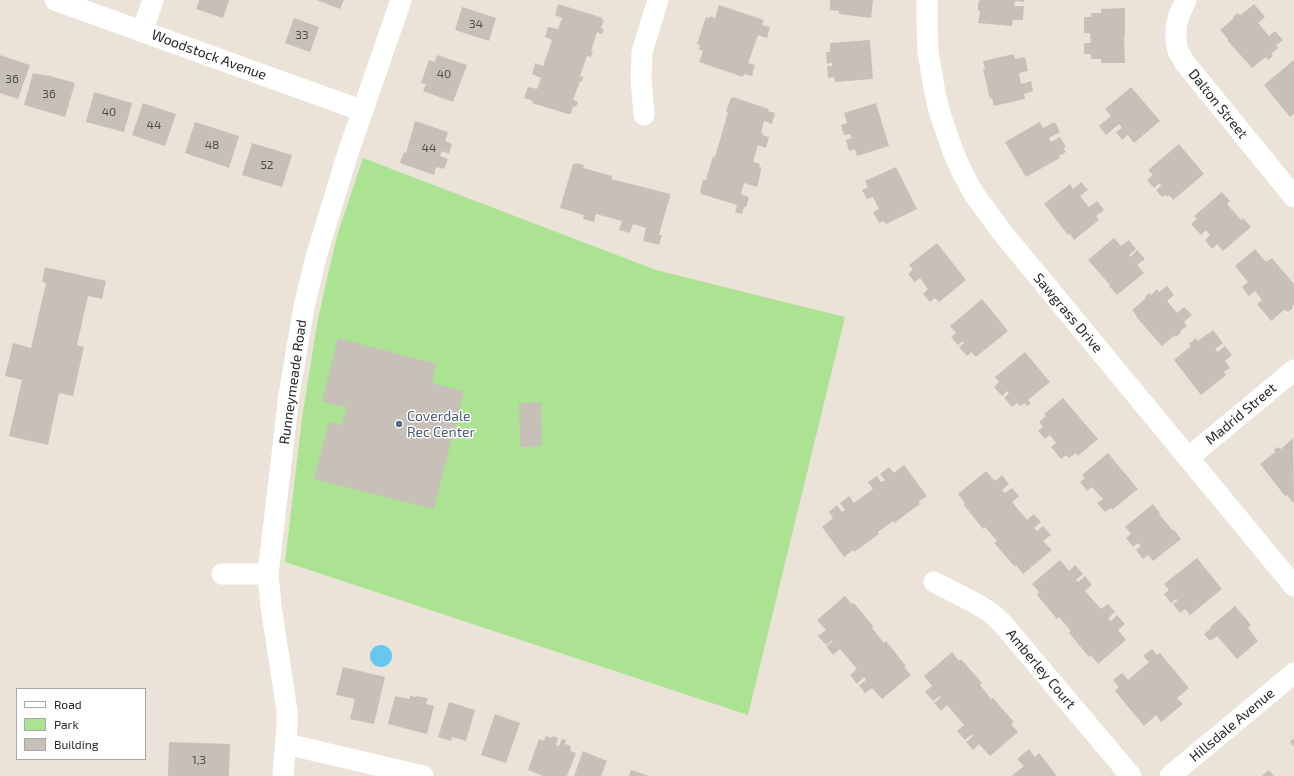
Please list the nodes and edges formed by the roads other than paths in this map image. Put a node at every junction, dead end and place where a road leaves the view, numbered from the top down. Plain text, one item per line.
1 (54, 0) edge
2 (153, 0) edge
3 (401, 0) edge
4 (658, 0) edge
5 (927, 0) edge
6 (1186, 0) edge
7 (142, 32) junction
8 (363, 111) junction
9 (644, 115) dead end
10 (1294, 197) edge
11 (1294, 370) edge
12 (1188, 458) junction
13 (222, 574) dead end
14 (268, 574) junction
15 (934, 582) dead end
16 (1294, 586) edge
17 (1294, 673) edge
18 (286, 744) junction
19 (283, 776) edge
20 (423, 776) edge
21 (1131, 776) edge
22 (1170, 776) edge

1 - 7 street, Woodstock Avenue
2 - 7 street
3 - 8 street, Runneymeade Road
4 - 9 street
5 - 12 street, Sawgrass Drive
6 - 10 street, Dalton Street
7 - 8 street, Woodstock Avenue
8 - 14 street, Runneymeade Road
11 - 12 street, Madrid Street
12 - 16 street, Sawgrass Drive
13 - 14 street
14 - 18 street, Runneymeade Road
15 - 21 street, Amberley Court
17 - 22 street, Hillsdale Avenue
18 - 19 street, Runneymeade Road
18 - 20 street

